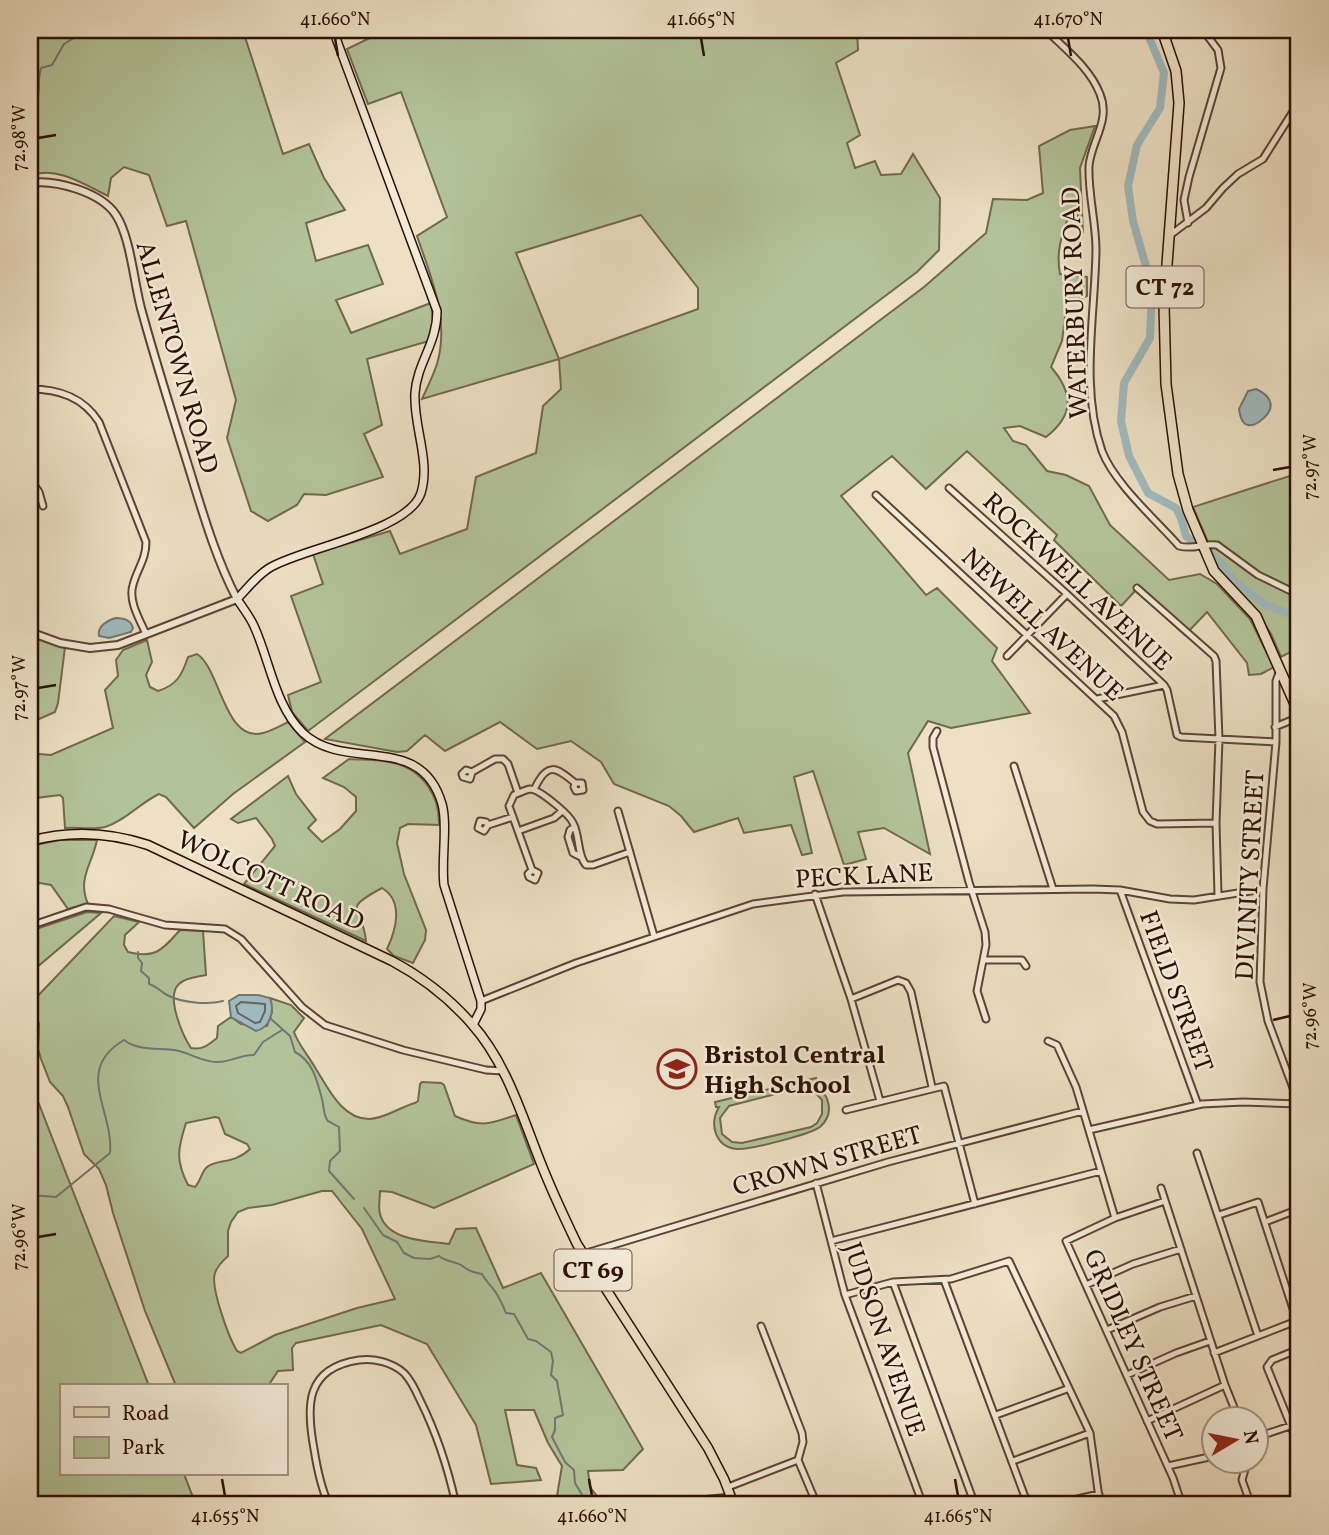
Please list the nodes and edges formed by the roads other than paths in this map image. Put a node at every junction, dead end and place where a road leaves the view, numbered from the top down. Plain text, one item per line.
1 (333, 30) edge
2 (1046, 30) edge
3 (1162, 30) edge
4 (1203, 30) edge
5 (1299, 102) edge
6 (30, 183) edge
7 (1188, 223) junction
8 (1169, 236) junction
9 (30, 388) edge
10 (30, 480) edge
11 (948, 488) dead end
12 (876, 495) dead end
13 (43, 506) dead end
14 (1201, 545) junction
15 (1137, 588) dead end
16 (1067, 594) junction
17 (1299, 595) edge
18 (236, 599) junction
19 (30, 632) edge
20 (146, 634) junction
21 (1027, 634) junction
22 (1007, 656) dead end
23 (1280, 670) junction
24 (1164, 685) junction
25 (1097, 699) junction
26 (1299, 715) edge
27 (1275, 727) junction
28 (937, 731) dead end
29 (1219, 739) junction
30 (1276, 742) junction
31 (1014, 766) dead end
32 (472, 772) dead end
33 (575, 783) dead end
34 (534, 790) junction
35 (518, 793) junction
36 (562, 811) junction
37 (618, 811) dead end
38 (513, 817) junction
39 (1216, 824) junction
40 (488, 825) dead end
41 (518, 831) junction
42 (30, 841) edge
43 (630, 852) junction
44 (532, 870) dead end
45 (1053, 889) junction
46 (1263, 889) junction
47 (971, 890) junction
48 (1120, 890) junction
49 (815, 894) junction
50 (1218, 895) junction
51 (30, 926) edge
52 (654, 936) junction
53 (984, 960) junction
54 (1026, 966) dead end
55 (850, 999) junction
56 (481, 1001) junction
57 (986, 1019) dead end
58 (473, 1025) junction
59 (1048, 1041) dead end
60 (503, 1071) junction
61 (932, 1087) junction
62 (880, 1101) junction
63 (1299, 1104) edge
64 (1198, 1105) junction
65 (846, 1110) dead end
66 (1083, 1111) junction
67 (1089, 1130) junction
68 (959, 1142) junction
69 (1197, 1153) dead end
70 (1101, 1171) junction
71 (816, 1183) junction
72 (1161, 1188) dead end
73 (1165, 1201) junction
74 (975, 1204) junction
75 (1299, 1209) edge
76 (1219, 1215) junction
77 (1115, 1218) junction
78 (1265, 1222) junction
79 (831, 1241) junction
80 (1181, 1249) junction
81 (583, 1254) junction
82 (944, 1280) junction
83 (893, 1282) junction
84 (1086, 1285) junction
85 (845, 1295) junction
86 (1196, 1297) junction
87 (1298, 1320) edge
88 (761, 1326) dead end
89 (1107, 1330) junction
90 (1258, 1336) junction
91 (1210, 1342) junction
92 (1299, 1349) edge
93 (1214, 1353) junction
94 (1127, 1375) junction
95 (1225, 1385) junction
96 (1067, 1389) junction
97 (1234, 1406) edge
98 (996, 1415) junction
99 (1147, 1421) junction
100 (1290, 1426) junction
101 (1090, 1433) junction
102 (1270, 1433) edge
103 (1299, 1446) edge
104 (1200, 1459) edge
105 (798, 1460) junction
106 (1013, 1461) junction
107 (1168, 1466) junction
108 (1243, 1476) edge
109 (728, 1488) junction
110 (1098, 1494) junction
111 (733, 1501) edge
112 (329, 1505) edge
113 (456, 1505) edge
114 (648, 1505) edge
115 (817, 1505) edge
116 (923, 1505) edge
117 (975, 1505) edge
118 (1028, 1505) edge
119 (1051, 1505) edge
120 (1100, 1505) edge
121 (1182, 1505) edge
122 (1251, 1505) edge

1 - 18 main road
2 - 14 street, WATERBURY ROAD
3 - 8 highway, CT 72
4 - 7 street
5 - 7 street
6 - 18 street, ALLENTOWN ROAD
7 - 8 street
8 - 14 highway, CT 72
9 - 20 street
10 - 13 street
11 - 16 street, ROCKWELL AVENUE
12 - 21 street, NEWELL AVENUE
14 - 17 street, WATERBURY ROAD
14 - 23 highway, CT 72
15 - 29 street
16 - 21 street
16 - 24 street, ROCKWELL AVENUE
18 - 20 street
18 - 56 main road
19 - 20 street
21 - 22 street
21 - 25 street, NEWELL AVENUE
23 - 26 highway, CT 72
23 - 27 street, DIVINITY STREET
24 - 25 street
24 - 29 street, ROCKWELL AVENUE
25 - 39 street, NEWELL AVENUE
26 - 27 street
27 - 30 street, DIVINITY STREET
28 - 47 street
29 - 30 street, ROCKWELL AVENUE
29 - 39 street
30 - 46 street, DIVINITY STREET
31 - 45 street
32 - 35 street
33 - 34 street
34 - 35 street
34 - 36 street
35 - 38 street
36 - 41 street
36 - 43 street
37 - 43 street
38 - 40 street
38 - 41 street
39 - 50 street
41 - 44 street
42 - 58 main road, WOLCOTT ROAD / CT 69
43 - 52 street
45 - 47 street, PECK LANE
45 - 48 street, PECK LANE
46 - 50 street, PECK LANE
46 - 63 street, DIVINITY STREET
47 - 49 street, PECK LANE
47 - 53 street
48 - 50 street, PECK LANE
48 - 64 street, FIELD STREET
49 - 52 street, PECK LANE
49 - 55 street
51 - 60 street
52 - 56 street, PECK LANE
53 - 54 street
53 - 57 street
55 - 61 street
55 - 62 street
56 - 58 main road
58 - 60 main road, CT 69
59 - 66 street
60 - 81 main road, CT 69
61 - 62 street
61 - 68 street
62 - 65 street
63 - 64 street
64 - 67 street
66 - 67 street
66 - 68 street, CROWN STREET
67 - 70 street
68 - 71 street, CROWN STREET
68 - 74 street
69 - 76 street
70 - 74 street
70 - 77 street
71 - 79 street, JUDSON AVENUE
71 - 81 street, CROWN STREET
72 - 73 street
73 - 77 street
73 - 80 street
74 - 79 street
75 - 78 street
76 - 78 street
76 - 90 street
77 - 84 street, GRIDLEY STREET
78 - 87 street
79 - 85 street, JUDSON AVENUE
80 - 84 street
80 - 86 street
81 - 109 main road, CT 69
82 - 83 street
82 - 96 street
82 - 98 street
83 - 85 street
83 - 117 street
84 - 89 street, GRIDLEY STREET
85 - 116 street, JUDSON AVENUE
86 - 89 street
86 - 91 street
87 - 90 street
88 - 105 street
89 - 94 street, GRIDLEY STREET
90 - 93 street
91 - 93 street
91 - 94 street
92 - 100 street
93 - 95 street
94 - 99 street, GRIDLEY STREET
95 - 97 street
95 - 99 street
96 - 98 street
96 - 101 street
98 - 106 street
99 - 107 street, GRIDLEY STREET
100 - 102 street
100 - 103 street
101 - 106 street
101 - 110 street
104 - 107 street
105 - 109 street
105 - 115 street
106 - 118 street
107 - 121 street, GRIDLEY STREET
108 - 122 street
109 - 111 main road, CT 69
110 - 119 street
110 - 120 street
111 - 114 street
112 - 113 street

